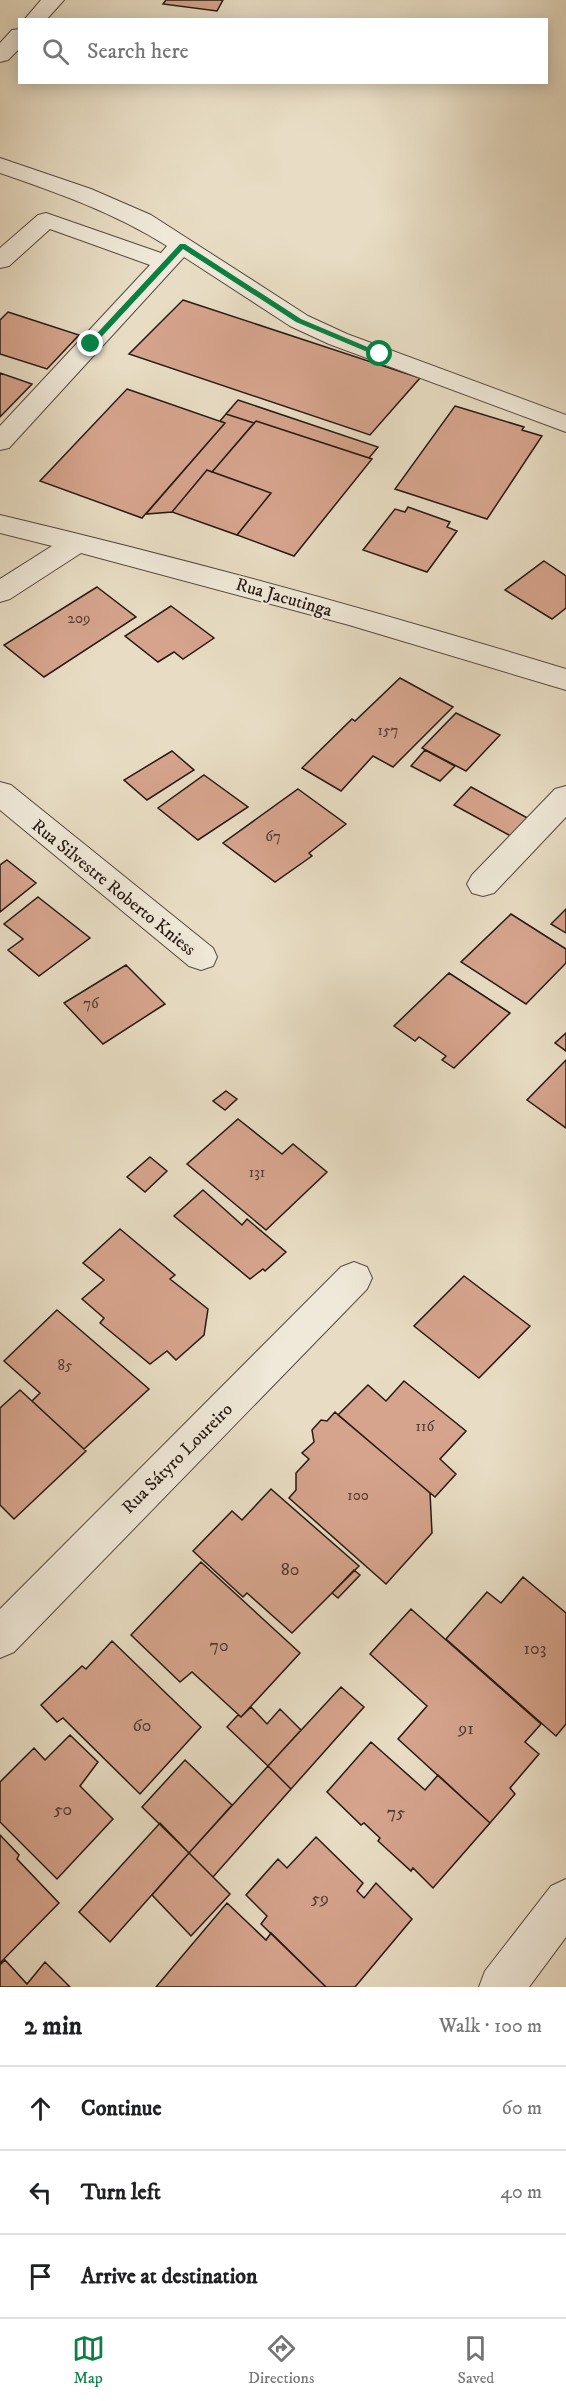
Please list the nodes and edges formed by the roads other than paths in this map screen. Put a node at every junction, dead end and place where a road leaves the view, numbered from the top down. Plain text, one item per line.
1 (53, 0) edge
2 (36, 18) edge
3 (18, 37) edge
4 (0, 55) edge
5 (0, 165) edge
6 (174, 254) junction
7 (0, 261) edge
8 (566, 424) edge
9 (0, 442) edge
10 (0, 524) edge
11 (78, 542) junction
12 (0, 592) edge
13 (566, 680) edge
14 (0, 793) edge
15 (566, 797) edge
16 (483, 884) dead end
17 (201, 957) dead end
18 (354, 1278) dead end
19 (0, 1638) edge
20 (566, 1901) edge
21 (501, 1987) edge

1 - 2 street
3 - 4 street
5 - 6 street
6 - 7 street
6 - 8 street
6 - 9 street
10 - 11 street, Rua Jacutinga
11 - 12 street
11 - 13 street, Rua Jacutinga
14 - 17 street, Rua Silvestre Roberto Kniess
15 - 16 street
18 - 19 street, Rua Sátyro Loureiro
20 - 21 street

